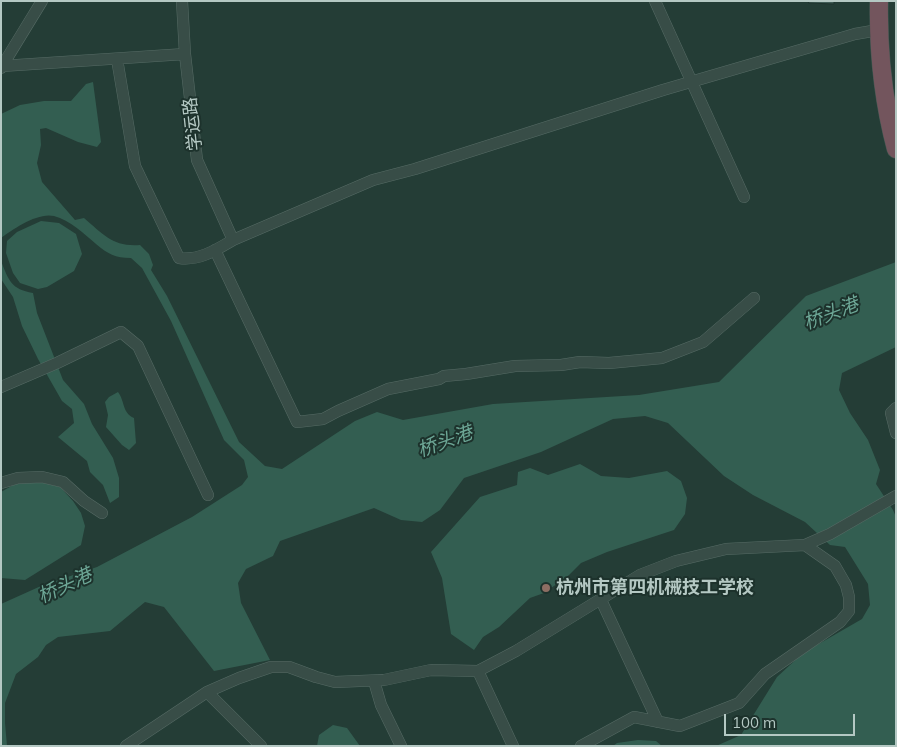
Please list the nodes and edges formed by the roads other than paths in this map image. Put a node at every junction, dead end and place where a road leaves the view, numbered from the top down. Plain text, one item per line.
1 (42, 1) edge
2 (182, 1) edge
3 (655, 1) edge
4 (879, 1) edge
5 (878, 30) junction
6 (185, 54) junction
7 (117, 58) junction
8 (2, 67) edge
9 (692, 83) junction
10 (896, 149) edge
11 (744, 197) dead end
12 (233, 240) junction
13 (215, 250) junction
14 (754, 298) dead end
15 (1, 386) edge
16 (896, 408) edge
17 (896, 433) edge
18 (1, 483) edge
19 (208, 495) dead end
20 (896, 496) edge
21 (102, 514) dead end
22 (805, 545) junction
23 (601, 600) junction
24 (478, 671) junction
25 (374, 681) junction
26 (207, 692) junction
27 (658, 722) junction
28 (126, 746) edge
29 (261, 746) edge
30 (401, 746) edge
31 (513, 746) edge
32 (581, 746) edge

1 - 8 street
2 - 6 street, 学运路
3 - 9 street
4 - 5 highway
5 - 9 street
5 - 10 highway
6 - 7 street
6 - 12 street, 学运路
7 - 8 street
7 - 13 street
9 - 11 street
9 - 12 street
12 - 13 street
13 - 14 street
15 - 19 street
16 - 17 street
18 - 21 street
20 - 22 street
22 - 23 street
22 - 27 street
23 - 24 street
23 - 27 street
24 - 25 street
24 - 31 street
25 - 26 street
25 - 30 street
26 - 28 street
26 - 29 street
27 - 32 street

